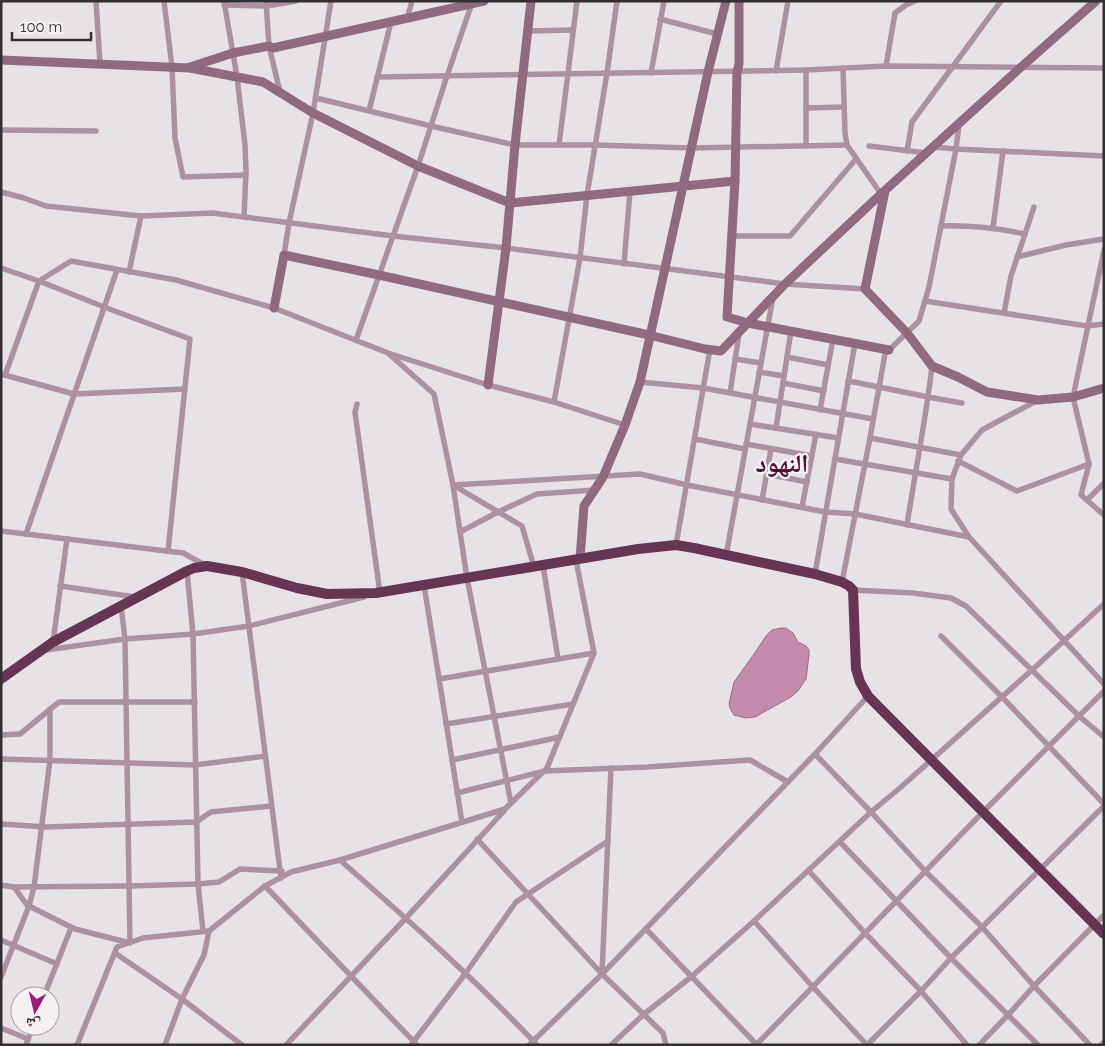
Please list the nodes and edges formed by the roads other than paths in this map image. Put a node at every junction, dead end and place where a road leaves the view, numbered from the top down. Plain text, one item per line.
1 (96, 1) edge
2 (164, 1) edge
3 (296, 1) edge
4 (331, 1) edge
5 (412, 1) edge
6 (484, 1) edge
7 (531, 1) edge
8 (577, 1) edge
9 (617, 1) edge
10 (664, 1) edge
11 (726, 1) edge
12 (739, 1) edge
13 (788, 1) edge
14 (915, 1) edge
15 (1001, 1) edge
16 (1096, 1) edge
17 (224, 3) edge
18 (472, 3) edge
19 (266, 4) edge
20 (408, 19) junction
21 (660, 19) junction
22 (391, 22) junction
23 (573, 30) junction
24 (528, 31) junction
25 (717, 34) junction
26 (325, 36) junction
27 (269, 46) junction
28 (233, 53) junction
29 (1, 60) edge
30 (100, 63) junction
31 (886, 66) junction
32 (172, 67) junction
33 (952, 67) junction
34 (190, 68) junction
35 (843, 68) junction
36 (1020, 68) junction
37 (1104, 68) edge
38 (806, 70) junction
39 (776, 71) junction
40 (708, 72) junction
41 (737, 72) junction
42 (607, 73) junction
43 (651, 73) junction
44 (567, 74) junction
45 (524, 75) junction
46 (447, 76) junction
47 (237, 77) junction
48 (377, 77) junction
49 (280, 92) junction
50 (316, 98) junction
51 (844, 107) junction
52 (806, 108) junction
53 (369, 111) junction
54 (314, 113) junction
55 (958, 125) junction
56 (431, 126) junction
57 (1, 130) edge
58 (96, 131) dead end
59 (515, 145) junction
60 (559, 145) junction
61 (595, 145) junction
62 (847, 145) junction
63 (806, 146) junction
64 (869, 146) dead end
65 (692, 148) junction
66 (736, 148) junction
67 (956, 149) junction
68 (930, 150) junction
69 (1003, 151) junction
70 (907, 152) junction
71 (1104, 156) edge
72 (856, 159) junction
73 (418, 166) junction
74 (246, 175) junction
75 (735, 181) junction
76 (684, 186) junction
77 (630, 191) junction
78 (1, 192) edge
79 (883, 193) junction
80 (587, 195) junction
81 (510, 203) junction
82 (1034, 207) dead end
83 (141, 216) junction
84 (244, 217) junction
85 (289, 223) junction
86 (941, 226) junction
87 (993, 228) junction
88 (1025, 234) junction
89 (393, 236) junction
90 (732, 236) junction
91 (1104, 239) edge
92 (506, 248) junction
93 (1104, 250) edge
94 (284, 256) junction
95 (1017, 256) junction
96 (580, 258) junction
97 (624, 264) junction
98 (1, 268) edge
99 (664, 269) junction
100 (117, 270) junction
101 (129, 272) junction
102 (379, 275) junction
103 (729, 277) junction
104 (39, 281) junction
105 (785, 284) junction
106 (865, 289) junction
107 (773, 296) junction
108 (925, 300) junction
109 (499, 302) junction
110 (104, 307) junction
111 (274, 308) junction
112 (1004, 313) junction
113 (570, 318) junction
114 (748, 323) junction
115 (1104, 324) edge
116 (1087, 326) junction
117 (767, 327) junction
118 (792, 331) junction
119 (740, 332) junction
120 (907, 333) junction
121 (649, 335) junction
122 (833, 339) junction
123 (356, 340) junction
124 (855, 343) junction
125 (710, 350) junction
126 (889, 350) junction
127 (388, 352) junction
128 (787, 357) junction
129 (735, 359) junction
130 (761, 363) junction
131 (828, 365) junction
132 (932, 366) junction
133 (759, 372) junction
134 (3, 375) edge
135 (784, 380) junction
136 (848, 381) junction
137 (640, 382) junction
138 (488, 385) junction
139 (879, 386) junction
140 (185, 388) junction
141 (703, 388) junction
142 (1104, 388) edge
143 (824, 391) junction
144 (730, 393) junction
145 (74, 394) junction
146 (1073, 397) junction
147 (754, 398) junction
148 (929, 398) junction
149 (1038, 400) junction
150 (554, 402) junction
151 (962, 402) dead end
152 (780, 403) junction
153 (357, 404) dead end
154 (820, 410) junction
155 (842, 414) junction
156 (873, 420) junction
157 (750, 424) junction
158 (626, 425) junction
159 (776, 428) junction
160 (816, 434) junction
161 (838, 438) junction
162 (870, 438) junction
163 (695, 440) junction
164 (746, 447) junction
165 (771, 448) junction
166 (920, 448) junction
167 (812, 456) junction
168 (960, 458) junction
169 (835, 459) junction
170 (864, 463) junction
171 (1089, 464) junction
172 (915, 472) junction
173 (767, 474) junction
174 (603, 477) junction
175 (952, 479) junction
176 (807, 482) junction
177 (1104, 483) edge
178 (453, 485) junction
179 (687, 485) junction
180 (595, 490) junction
181 (737, 494) junction
182 (762, 500) junction
183 (1087, 500) junction
184 (802, 507) junction
185 (498, 512) junction
186 (825, 512) junction
187 (856, 514) junction
188 (1104, 515) edge
189 (907, 525) junction
190 (1, 531) edge
191 (460, 532) junction
192 (26, 534) junction
193 (969, 537) junction
194 (66, 539) junction
195 (676, 545) junction
196 (168, 551) junction
197 (726, 556) junction
198 (578, 559) junction
199 (207, 566) junction
200 (539, 566) junction
201 (187, 571) junction
202 (242, 572) junction
203 (814, 574) junction
204 (467, 578) junction
205 (842, 582) junction
206 (424, 585) junction
207 (60, 586) junction
208 (853, 590) junction
209 (378, 593) junction
210 (139, 598) junction
211 (1104, 604) edge
212 (121, 606) junction
213 (248, 626) junction
214 (193, 634) junction
215 (941, 636) dead end
216 (125, 639) junction
217 (1065, 641) junction
218 (53, 642) junction
219 (41, 651) junction
220 (594, 653) junction
221 (558, 658) junction
222 (1032, 670) junction
223 (485, 671) junction
224 (1, 679) edge
225 (439, 679) junction
226 (1104, 684) edge
227 (1104, 691) edge
228 (868, 696) junction
229 (1002, 697) junction
230 (126, 702) junction
231 (194, 702) junction
232 (573, 704) junction
233 (50, 709) junction
234 (494, 716) junction
235 (1079, 716) junction
236 (446, 724) junction
237 (1, 735) edge
238 (1104, 736) edge
239 (560, 737) junction
240 (1049, 747) junction
241 (501, 750) junction
242 (815, 754) junction
243 (265, 756) junction
244 (1, 759) edge
245 (50, 760) junction
246 (452, 760) junction
247 (932, 760) junction
248 (126, 763) junction
249 (195, 765) junction
250 (611, 768) junction
251 (544, 771) junction
252 (507, 780) junction
253 (788, 782) junction
254 (458, 793) junction
255 (511, 803) junction
256 (1104, 805) edge
257 (271, 806) junction
258 (505, 809) junction
259 (872, 812) junction
260 (983, 812) junction
261 (196, 822) junction
262 (462, 822) junction
263 (1, 824) edge
264 (127, 825) junction
265 (41, 827) junction
266 (478, 839) junction
267 (608, 841) junction
268 (840, 842) junction
269 (340, 860) junction
270 (1040, 870) junction
271 (810, 871) junction
272 (926, 872) junction
273 (280, 874) junction
274 (198, 884) junction
275 (1, 885) edge
276 (128, 886) junction
277 (265, 886) junction
278 (14, 887) junction
279 (34, 887) junction
280 (528, 894) junction
281 (897, 902) junction
282 (29, 906) junction
283 (1104, 915) edge
284 (406, 918) junction
285 (754, 921) junction
286 (1094, 925) junction
287 (71, 928) junction
288 (982, 928) junction
289 (646, 929) junction
290 (206, 931) junction
291 (865, 933) junction
292 (1104, 934) edge
293 (1, 940) edge
294 (130, 943) junction
295 (14, 946) junction
296 (115, 953) junction
297 (951, 958) junction
298 (57, 964) junction
299 (465, 974) junction
300 (602, 974) junction
301 (1, 977) edge
302 (351, 977) junction
303 (691, 977) junction
304 (48, 986) edge
305 (1034, 986) junction
306 (813, 987) junction
307 (921, 991) junction
308 (182, 999) junction
309 (643, 1014) junction
310 (1008, 1015) junction
311 (1, 1028) edge
312 (27, 1042) edge
313 (1104, 1042) edge
314 (533, 1043) edge
315 (414, 1044) edge
316 (757, 1044) edge
317 (77, 1045) edge
318 (165, 1045) edge
319 (242, 1045) edge
320 (286, 1045) edge
321 (611, 1045) edge
322 (666, 1045) edge
323 (867, 1045) edge
324 (967, 1045) edge
325 (979, 1045) edge
326 (1038, 1045) edge
327 (1090, 1045) edge
328 (1101, 1045) edge

1 - 30 street
2 - 32 street
3 - 19 street
4 - 26 street
5 - 20 street
6 - 18 street
7 - 24 street
8 - 23 street
9 - 42 street
10 - 21 street
11 - 25 street
12 - 41 street
13 - 39 street
14 - 31 street
15 - 33 street
16 - 36 street
17 - 19 street
17 - 28 street
18 - 20 street
18 - 46 street
19 - 27 street
20 - 22 street
21 - 25 street
21 - 43 street
22 - 26 street
22 - 48 street
23 - 24 street
23 - 44 street
24 - 45 street
25 - 40 street
26 - 27 street
26 - 50 street
27 - 28 street
27 - 49 street
28 - 34 street
28 - 47 street
29 - 30 street
30 - 32 street
31 - 33 street
31 - 35 street
32 - 34 street
32 - 74 street
33 - 36 street
33 - 70 street
34 - 47 street
35 - 38 street
35 - 51 street
36 - 37 street
36 - 55 street
38 - 39 street
38 - 52 street
39 - 41 street
40 - 41 street
40 - 43 street
40 - 65 street
41 - 66 street
42 - 43 street
42 - 44 street
42 - 61 street
44 - 45 street
44 - 60 street
45 - 46 street
45 - 59 street
46 - 48 street
46 - 56 street
47 - 49 street
47 - 74 street
48 - 53 street
49 - 54 street
50 - 53 street
50 - 54 street
51 - 52 street
51 - 62 street
52 - 63 street
53 - 56 street
54 - 73 street
54 - 85 street
55 - 67 street
55 - 68 street
56 - 59 street
56 - 73 street
57 - 58 street
59 - 60 street
59 - 81 street
60 - 61 street
61 - 65 street
61 - 80 street
62 - 63 street
62 - 72 street
63 - 66 street
64 - 70 street
65 - 66 street
65 - 76 street
66 - 75 street
67 - 68 street
67 - 69 street
67 - 86 street
68 - 70 street
68 - 79 street
69 - 71 street
69 - 87 street
72 - 79 street
72 - 90 street
73 - 81 street
73 - 89 street
74 - 84 street
75 - 76 street
75 - 90 street
76 - 77 street
76 - 99 street
77 - 80 street
77 - 97 street
78 - 83 street
79 - 105 street
79 - 106 street
80 - 81 street
80 - 96 street
81 - 92 street
82 - 88 street
83 - 84 street
83 - 101 street
84 - 85 street
85 - 89 street
85 - 94 street
86 - 87 street
86 - 108 street
87 - 88 street
88 - 95 street
89 - 92 street
89 - 102 street
90 - 103 street
91 - 95 street
92 - 96 street
92 - 109 street
93 - 116 street
94 - 102 street
94 - 111 street
95 - 112 street
96 - 97 street
96 - 113 street
97 - 99 street
98 - 104 street
99 - 103 street
99 - 121 street
100 - 101 street
100 - 104 street
100 - 110 street
101 - 111 street
102 - 109 street
102 - 123 street
103 - 105 street
103 - 114 street
104 - 110 street
104 - 134 street
105 - 106 street
105 - 107 street
106 - 120 street
107 - 114 street
107 - 117 street
108 - 112 street
108 - 120 street
109 - 113 street
109 - 138 street
110 - 140 street
110 - 145 street
111 - 123 street
112 - 116 street
113 - 121 street
113 - 150 street
114 - 117 street
114 - 119 street
115 - 116 street
116 - 146 street
117 - 118 street
117 - 130 street
118 - 122 street
118 - 128 street
119 - 125 street
119 - 129 street
120 - 126 street
120 - 132 street
121 - 125 street
121 - 137 street
122 - 124 street
122 - 131 street
123 - 127 street
124 - 126 street
124 - 136 street
125 - 141 street
126 - 139 street
127 - 138 street
127 - 178 street
128 - 131 street
128 - 135 street
129 - 130 street
129 - 144 street
130 - 133 street
131 - 143 street
132 - 148 street
132 - 149 street
133 - 135 street
133 - 147 street
134 - 145 street
135 - 143 street
135 - 152 street
136 - 139 street
136 - 155 street
137 - 141 street
137 - 158 street
138 - 150 street
139 - 148 street
139 - 156 street
140 - 145 street
140 - 196 street
141 - 144 street
141 - 163 street
142 - 146 street
143 - 154 street
144 - 147 street
145 - 192 street
146 - 149 street
146 - 171 street
147 - 152 street
147 - 157 street
148 - 151 street
148 - 166 street
149 - 168 street
150 - 158 street
152 - 154 street
152 - 159 street
153 - 209 street
154 - 155 street
155 - 156 street
155 - 161 street
156 - 162 street
157 - 159 street
157 - 164 street
158 - 174 street
159 - 160 street
160 - 161 street
160 - 167 street
161 - 169 street
162 - 166 street
162 - 170 street
163 - 164 street
163 - 179 street
164 - 165 street
164 - 181 street
165 - 167 street
165 - 173 street
166 - 168 street
166 - 172 street
167 - 176 street
168 - 171 street
168 - 175 street
169 - 170 street
169 - 186 street
170 - 172 street
170 - 187 street
171 - 183 street
172 - 175 street
172 - 189 street
173 - 176 street
173 - 182 street
174 - 178 street
174 - 179 street
174 - 180 street
175 - 193 street
176 - 184 street
177 - 183 street
178 - 185 street
178 - 191 street
179 - 181 street
179 - 195 street
180 - 185 street
180 - 198 street
181 - 182 street
181 - 197 street
182 - 184 street
183 - 188 street
184 - 186 street
185 - 191 street
185 - 200 street
186 - 187 street
186 - 203 street
187 - 189 street
187 - 205 street
189 - 193 street
190 - 192 street
191 - 204 street
192 - 194 street
193 - 217 street
194 - 196 street
194 - 207 street
195 - 197 highway
195 - 198 highway
196 - 199 street
197 - 203 highway
198 - 200 highway
198 - 220 street
199 - 201 highway
199 - 202 highway
200 - 204 highway
200 - 221 street
201 - 210 highway
201 - 214 street
202 - 209 highway
202 - 213 street
203 - 205 highway
204 - 206 highway
204 - 223 street
205 - 208 highway
206 - 209 highway
206 - 225 street
207 - 210 street
207 - 218 street
208 - 222 street
208 - 228 highway
209 - 213 street
210 - 212 highway
211 - 217 street
212 - 216 street
212 - 218 highway
213 - 214 street
213 - 243 street
214 - 216 street
214 - 231 street
215 - 229 street
216 - 219 street
216 - 230 street
217 - 222 street
217 - 226 street
218 - 219 highway
219 - 224 highway
220 - 221 street
220 - 232 street
221 - 223 street
222 - 229 street
222 - 235 street
223 - 225 street
223 - 234 street
225 - 236 street
227 - 235 street
228 - 242 street
228 - 247 highway
229 - 240 street
229 - 247 street
230 - 231 street
230 - 233 street
230 - 248 street
231 - 249 street
232 - 234 street
232 - 239 street
233 - 237 street
233 - 245 street
234 - 236 street
234 - 241 street
235 - 238 street
235 - 240 street
236 - 246 street
239 - 241 street
239 - 251 street
240 - 256 street
240 - 260 street
241 - 246 street
241 - 252 street
242 - 253 street
242 - 259 street
243 - 249 street
243 - 257 street
244 - 245 street
245 - 248 street
245 - 265 street
246 - 254 street
247 - 259 street
247 - 260 highway
248 - 249 street
248 - 264 street
249 - 261 street
250 - 251 street
250 - 253 street
250 - 267 street
251 - 252 street
251 - 255 street
252 - 254 street
252 - 255 street
253 - 289 street
254 - 262 street
255 - 258 street
256 - 270 street
257 - 261 street
257 - 273 street
258 - 262 street
258 - 266 street
259 - 268 street
259 - 272 street
260 - 270 highway
260 - 272 street
261 - 264 street
261 - 274 street
262 - 269 street
263 - 265 street
264 - 265 street
264 - 276 street
265 - 279 street
266 - 280 street
266 - 284 street
267 - 280 street
267 - 300 street
268 - 271 street
268 - 281 street
269 - 273 street
269 - 284 street
270 - 286 highway
270 - 288 street
271 - 285 street
271 - 291 street
272 - 281 street
272 - 288 street
273 - 274 street
273 - 277 street
274 - 276 street
274 - 290 street
275 - 278 street
276 - 279 street
276 - 294 street
277 - 290 street
277 - 302 street
278 - 279 street
278 - 282 street
279 - 282 street
280 - 299 street
280 - 300 street
281 - 291 street
281 - 297 street
282 - 287 street
282 - 295 street
283 - 286 street
284 - 299 street
284 - 302 street
285 - 303 street
285 - 306 street
286 - 292 highway
286 - 305 street
287 - 294 street
287 - 298 street
288 - 297 street
288 - 305 street
289 - 300 street
289 - 303 street
290 - 294 street
290 - 308 street
291 - 306 street
291 - 307 street
293 - 295 street
294 - 296 street
295 - 298 street
295 - 301 street
296 - 308 street
296 - 317 street
297 - 307 street
297 - 310 street
298 - 304 street
299 - 314 street
299 - 315 street
300 - 309 street
300 - 314 street
302 - 315 street
302 - 320 street
303 - 309 street
303 - 316 street
305 - 310 street
305 - 327 street
306 - 316 street
306 - 323 street
307 - 323 street
307 - 324 street
308 - 318 street
308 - 319 street
309 - 321 street
309 - 322 street
310 - 325 street
310 - 326 street
311 - 312 street
313 - 328 street

